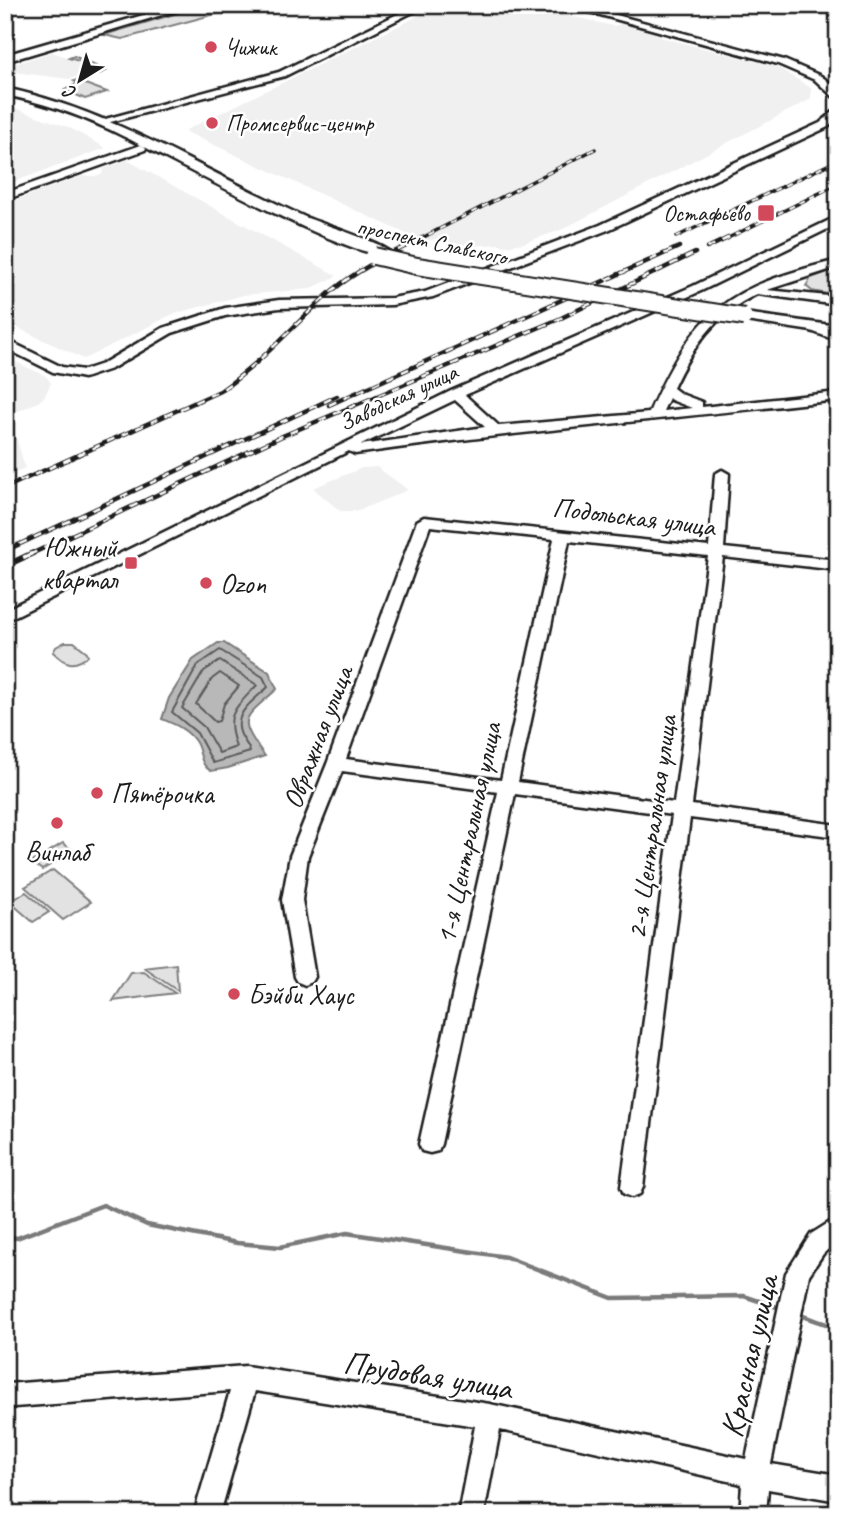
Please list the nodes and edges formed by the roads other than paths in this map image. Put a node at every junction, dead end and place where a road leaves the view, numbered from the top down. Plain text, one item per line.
1 (148, 5) edge
2 (163, 5) edge
3 (178, 5) edge
4 (190, 5) edge
5 (423, 5) edge
6 (568, 5) edge
7 (96, 20) dead end
8 (37, 42) junction
9 (5, 51) edge
10 (5, 59) edge
11 (834, 86) edge
12 (5, 93) edge
13 (838, 98) edge
14 (838, 111) edge
15 (103, 121) junction
16 (141, 148) junction
17 (5, 197) edge
18 (838, 219) edge
19 (378, 253) junction
20 (838, 263) edge
21 (810, 272) junction
22 (751, 293) junction
23 (833, 300) edge
24 (746, 314) junction
25 (838, 325) edge
26 (838, 334) edge
27 (5, 343) edge
28 (838, 386) edge
29 (666, 388) junction
30 (456, 394) junction
31 (838, 396) edge
32 (697, 405) junction
33 (655, 412) junction
34 (496, 430) junction
35 (305, 465) junction
36 (722, 474) dead end
37 (424, 521) joint
38 (563, 534) junction
39 (716, 552) junction
40 (838, 565) edge
41 (5, 616) edge
42 (336, 764) junction
43 (506, 785) junction
44 (682, 809) junction
45 (838, 831) edge
46 (305, 976) dead end
47 (429, 1144) dead end
48 (632, 1187) dead end
49 (838, 1227) edge
50 (246, 1378) junction
51 (6, 1397) edge
52 (490, 1416) junction
53 (756, 1474) junction
54 (838, 1488) edge
55 (207, 1514) edge
56 (471, 1514) edge
57 (753, 1514) edge

1 - 7 main road
2 - 8 main road
3 - 8 main road
4 - 10 main road
5 - 15 street
6 - 11 street
8 - 9 main road
11 - 13 street
12 - 15 main road, проспект Славского
12 - 16 main road, проспект Славского
14 - 27 street
15 - 19 main road, проспект Славского
16 - 17 street
16 - 19 main road, проспект Славского
18 - 30 street, Заводская улица
19 - 24 main road, проспект Славского, bridge
20 - 21 street
21 - 22 street
21 - 23 street
22 - 23 street
22 - 29 street
24 - 25 main road, проспект Славского
24 - 26 main road, проспект Славского
28 - 32 street
29 - 32 street
29 - 33 street
30 - 34 street
30 - 35 street, Заводская улица
31 - 33 street
32 - 33 street
33 - 34 street
34 - 35 street
35 - 41 street, Заводская улица
36 - 39 street, 2-я Центральная улица
37 - 38 street, Подольская улица
37 - 42 street, Овражная улица
38 - 39 street, Подольская улица
38 - 43 street, 1-я Центральная улица
39 - 40 street, Подольская улица
39 - 44 street, 2-я Центральная улица
42 - 43 street
42 - 46 street, Овражная улица
43 - 44 street
43 - 47 street, 1-я Центральная улица
44 - 45 street
44 - 48 street, 2-я Центральная улица
49 - 53 street, Красная улица
50 - 51 street, Прудовая улица
50 - 52 street, Прудовая улица
50 - 55 street
52 - 53 street, Прудовая улица
52 - 56 street
53 - 54 street, Прудовая улица
53 - 57 street, Красная улица

